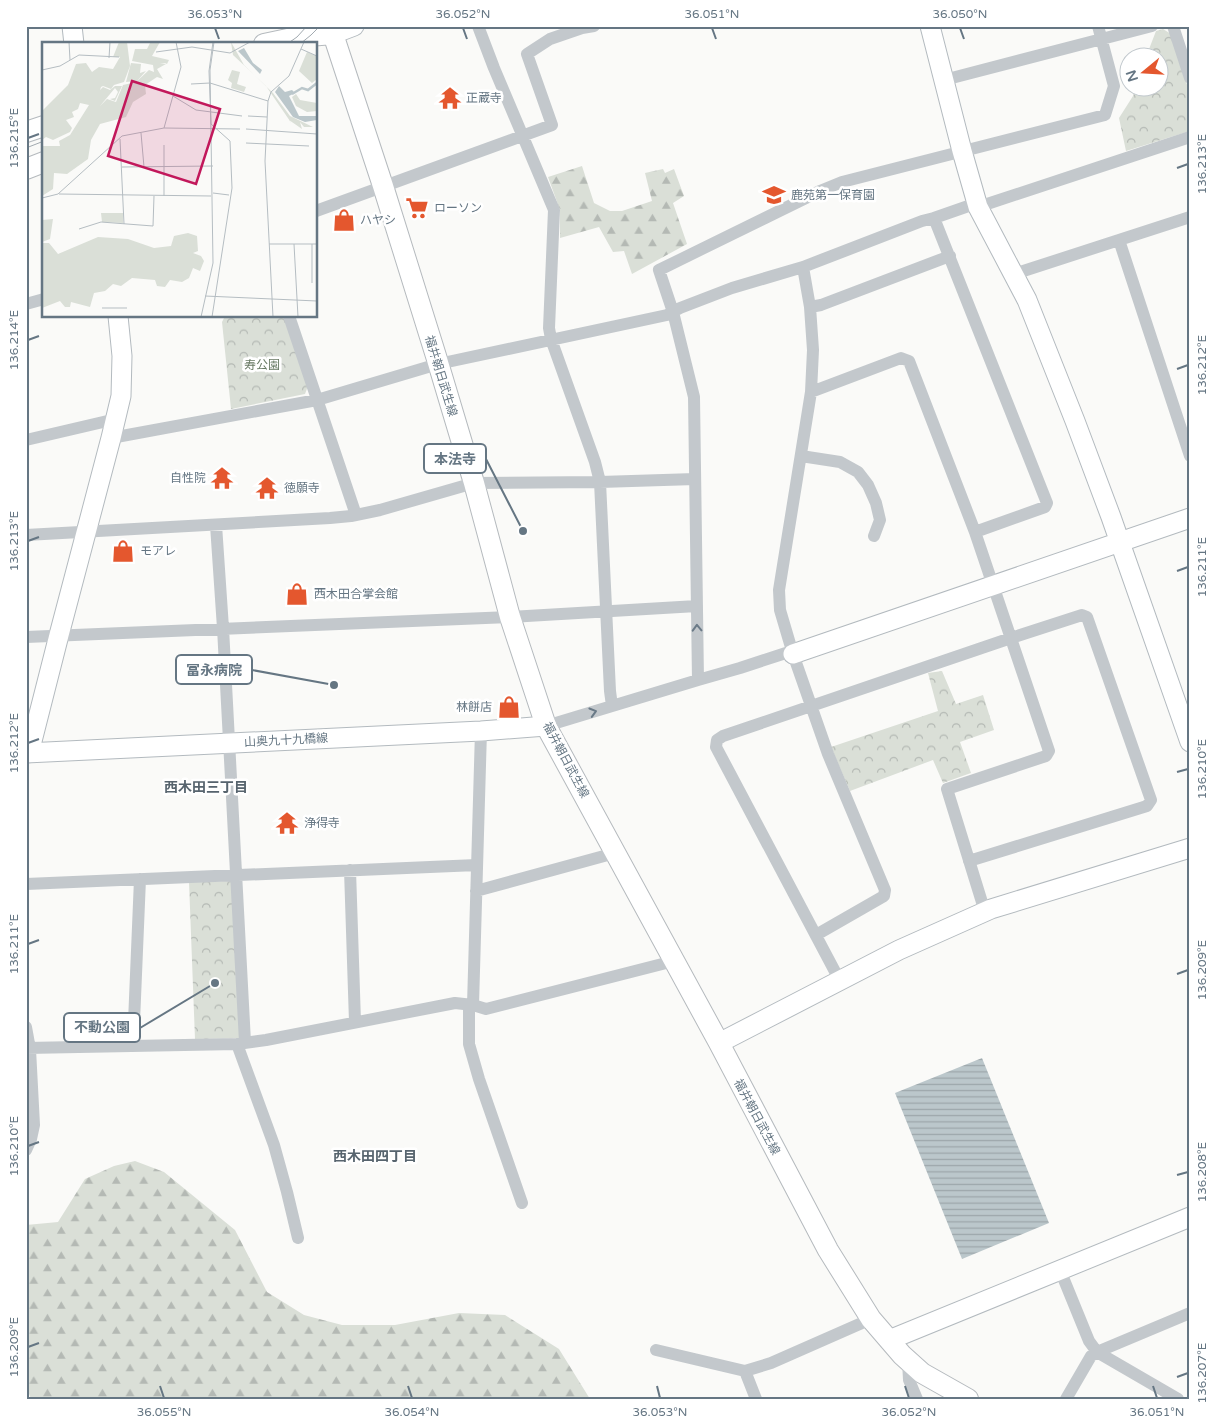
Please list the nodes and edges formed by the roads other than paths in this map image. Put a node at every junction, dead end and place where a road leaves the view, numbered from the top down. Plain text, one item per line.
1 (72, 26) edge
2 (354, 26) edge
3 (478, 26) edge
4 (594, 26) edge
5 (930, 26) edge
6 (1098, 26) edge
7 (1152, 26) edge
8 (1173, 26) edge
9 (332, 30) edge
10 (1101, 40) junction
11 (74, 42) edge
12 (273, 42) edge
13 (318, 46) edge
14 (1190, 78) edge
15 (944, 80) junction
16 (42, 127) edge
17 (26, 132) edge
18 (524, 136) junction
19 (1190, 137) edge
20 (962, 151) junction
21 (42, 163) edge
22 (26, 169) edge
23 (383, 186) junction
24 (978, 205) junction
25 (318, 210) edge
26 (1190, 217) edge
27 (934, 218) junction
28 (1119, 240) junction
29 (950, 256) junction
30 (803, 267) junction
31 (1014, 274) junction
32 (42, 300) edge
33 (26, 304) edge
34 (810, 307) junction
35 (673, 312) junction
36 (118, 318) edge
37 (290, 318) edge
38 (551, 339) junction
39 (438, 364) junction
40 (811, 392) junction
41 (317, 400) junction
42 (116, 419) junction
43 (111, 438) junction
44 (26, 440) edge
45 (801, 456) junction
46 (1190, 456) edge
47 (695, 480) junction
48 (600, 482) junction
49 (474, 483) junction
50 (356, 515) junction
51 (1190, 518) edge
52 (216, 525) junction
53 (86, 532) junction
54 (975, 532) junction
55 (26, 535) edge
56 (874, 536) dead end
57 (1120, 542) junction
58 (993, 585) junction
59 (697, 606) junction
60 (607, 610) junction
61 (510, 617) junction
62 (223, 628) junction
63 (59, 635) junction
64 (26, 636) edge
65 (1010, 638) junction
66 (793, 653) junction
67 (698, 680) junction
68 (612, 706) junction
69 (812, 706) junction
70 (546, 726) junction
71 (481, 731) junction
72 (1190, 742) edge
73 (229, 743) junction
74 (28, 753) edge
75 (1190, 848) edge
76 (616, 853) junction
77 (969, 861) junction
78 (477, 865) junction
79 (350, 870) junction
80 (237, 875) junction
81 (140, 880) junction
82 (26, 884) edge
83 (476, 891) junction
84 (985, 912) junction
85 (816, 935) junction
86 (674, 961) junction
87 (840, 981) junction
88 (471, 1005) junction
89 (355, 1022) junction
90 (26, 1027) edge
91 (241, 1043) junction
92 (719, 1043) junction
93 (133, 1046) junction
94 (28, 1049) edge
95 (26, 1150) edge
96 (522, 1203) dead end
97 (1190, 1217) edge
98 (298, 1238) dead end
99 (1060, 1270) junction
100 (1190, 1313) edge
101 (871, 1319) junction
102 (889, 1340) junction
103 (656, 1350) dead end
104 (1097, 1352) junction
105 (908, 1361) junction
106 (745, 1371) junction
107 (756, 1399) edge
108 (917, 1399) edge
109 (968, 1399) edge
110 (1066, 1399) edge
111 (1178, 1399) edge

1 - 11 street
2 - 9 street
3 - 18 street
4 - 18 street
5 - 15 street
6 - 10 street
7 - 10 street
8 - 14 street
9 - 12 main road
9 - 13 main road
9 - 23 main road, 福井朝日武生線
10 - 15 street
10 - 20 street
15 - 20 street
16 - 17 main road
18 - 23 street
18 - 38 street
19 - 24 street
20 - 24 street
20 - 35 street
21 - 22 main road
23 - 25 street
23 - 39 main road, 福井朝日武生線
24 - 27 street
24 - 31 street
26 - 28 street
27 - 29 street
27 - 30 street
28 - 31 street
28 - 46 street
29 - 34 street
29 - 54 street
30 - 34 street
30 - 35 street
31 - 57 street
32 - 33 street
34 - 40 street
35 - 38 street
35 - 47 street
36 - 42 street
37 - 41 street
38 - 39 street
38 - 48 street
39 - 41 street
39 - 49 main road, 福井朝日武生線
40 - 45 street
40 - 54 street
41 - 43 street
41 - 50 street
42 - 43 street
42 - 44 street
43 - 53 street
45 - 56 street
45 - 66 street
47 - 48 street
47 - 59 street
48 - 49 street
48 - 60 street
49 - 50 street
49 - 61 main road, 福井朝日武生線
50 - 52 street
51 - 57 street
52 - 53 street
52 - 62 street
53 - 55 street
53 - 63 street
54 - 58 street
57 - 58 street
57 - 72 street
58 - 65 street
58 - 66 street
59 - 60 street
67 -> 59 street
60 - 61 street
60 - 68 street
61 - 62 street
61 - 70 main road, 福井朝日武生線
62 - 63 street
62 - 73 street
63 - 64 street
63 - 74 street
65 - 69 street
65 - 77 street
65 - 77 street
66 - 67 street
66 - 69 street
67 - 68 street
70 -> 68 street
69 - 85 street
69 - 85 street
70 - 71 street, 山奥九十九橋線
70 - 76 main road, 福井朝日武生線
71 - 73 street, 山奥九十九橋線
71 - 78 street
73 - 74 street, 山奥九十九橋線
73 - 80 street
75 - 84 street
76 - 83 street
76 - 86 main road, 福井朝日武生線
77 - 84 street
78 - 79 street
78 - 83 street
79 - 80 street
79 - 89 street
80 - 81 street
80 - 91 street
81 - 82 street
81 - 93 street
83 - 88 street
84 - 87 street
85 - 87 street
86 - 88 street
86 - 92 main road, 福井朝日武生線
87 - 92 street
88 - 89 street
88 - 96 street
89 - 91 street
90 - 94 street
91 - 93 street
91 - 98 street
92 - 101 main road, 福井朝日武生線
93 - 94 street
94 - 95 street
97 - 99 street
99 - 102 street
99 - 104 street
100 - 104 street
101 - 102 main road, 福井朝日武生線
101 - 106 street
102 - 105 main road, 福井朝日武生線
103 - 106 street
104 - 110 street
104 - 111 street
105 - 108 street
105 - 109 main road, 福井朝日武生線
106 - 107 street

